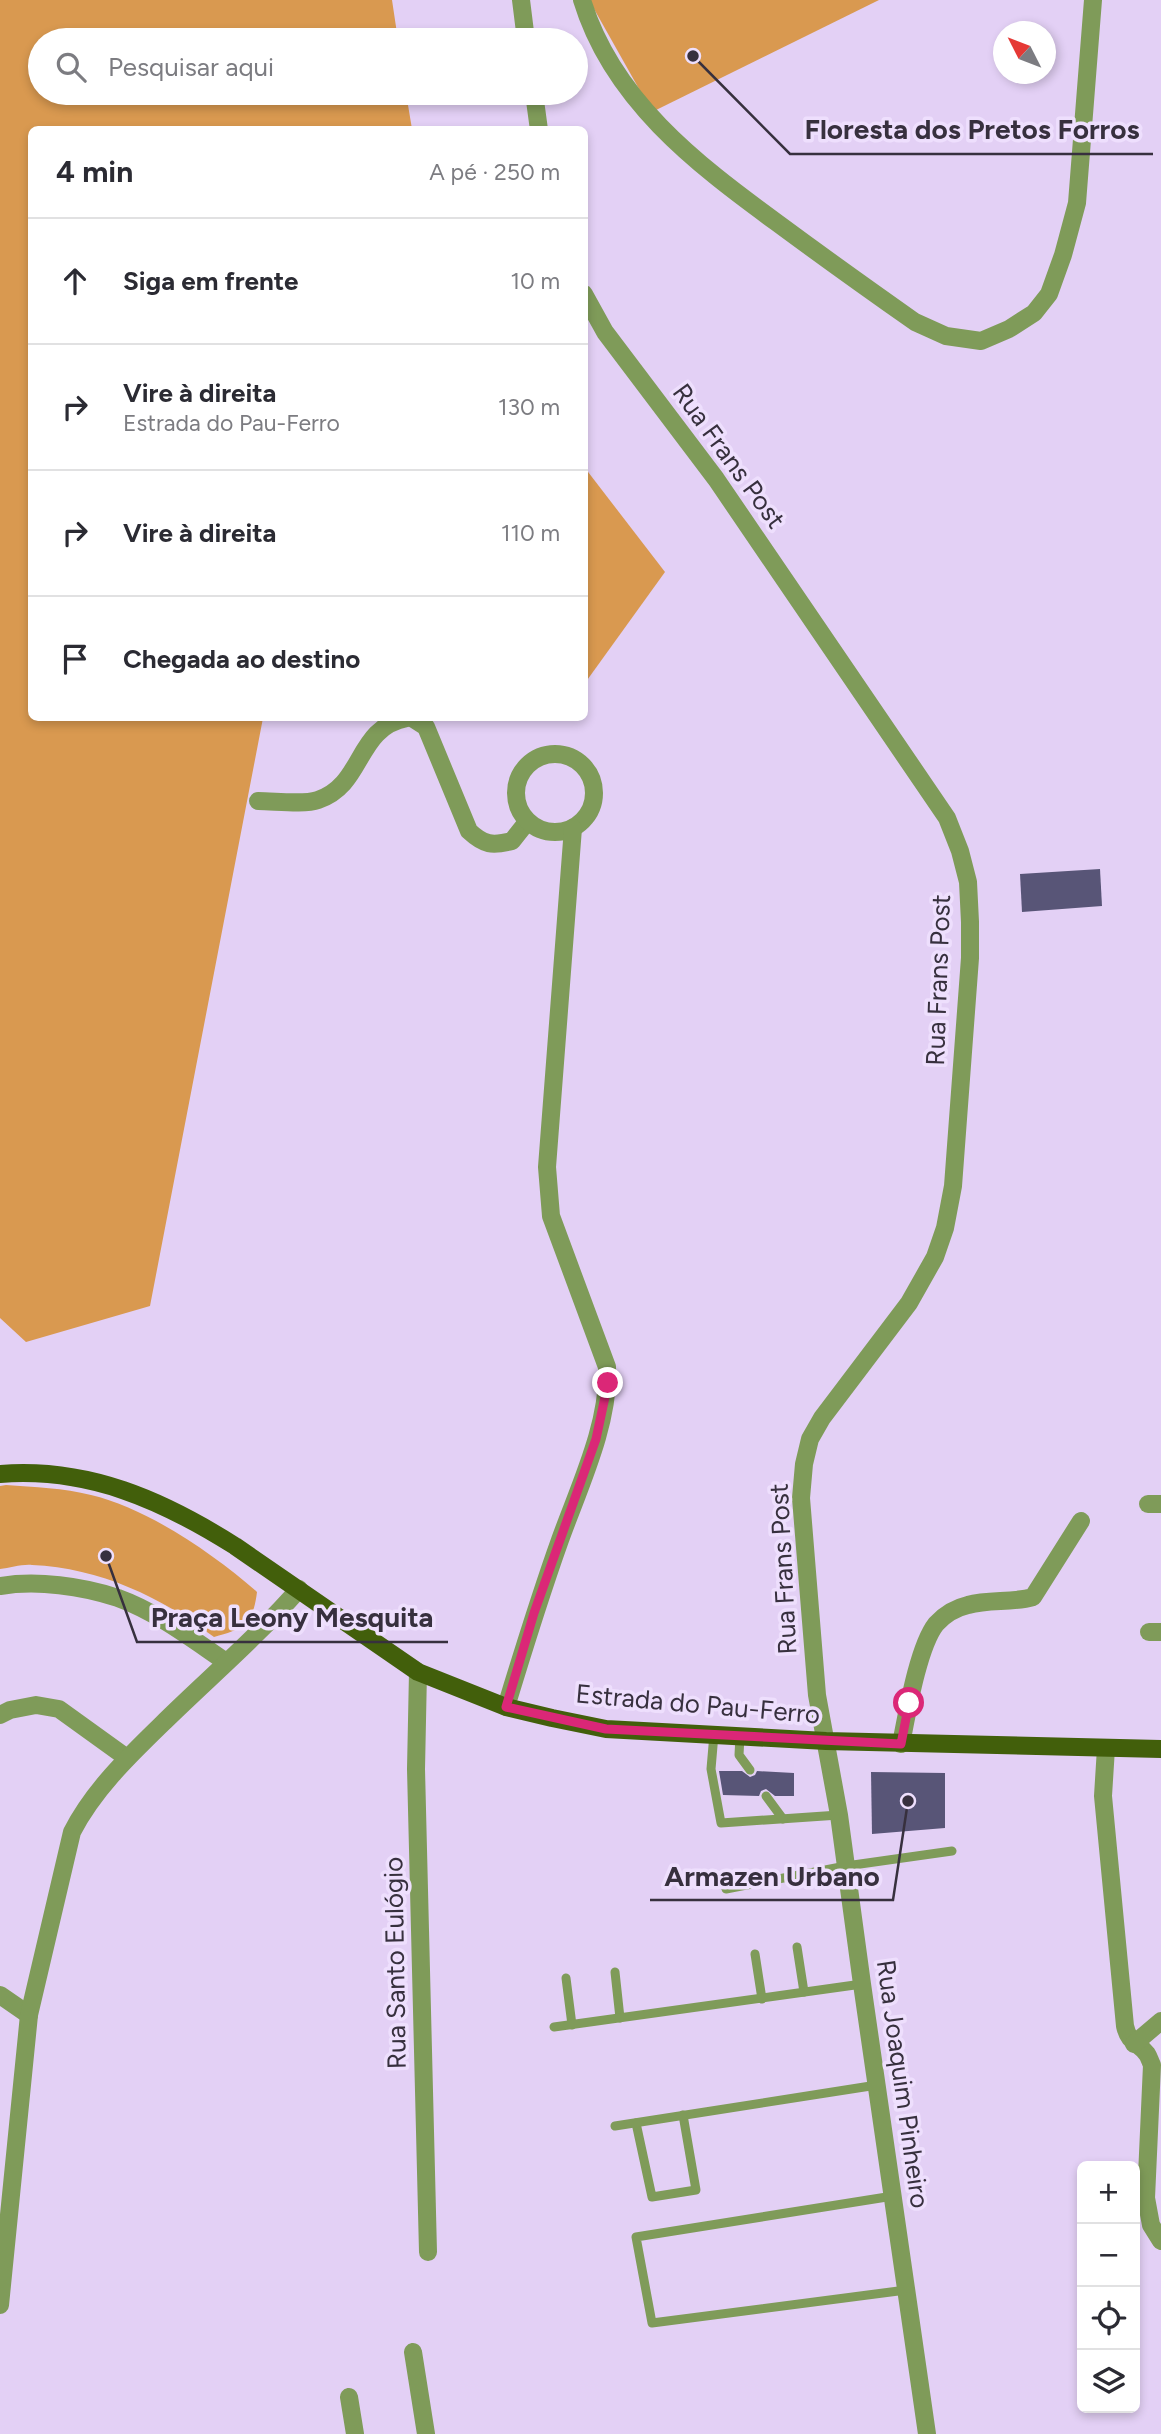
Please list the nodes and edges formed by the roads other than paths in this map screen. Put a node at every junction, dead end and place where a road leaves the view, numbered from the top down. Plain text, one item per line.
1 (521, 0) edge
2 (582, 0) edge
3 (1093, 0) edge
4 (524, 28) edge
5 (536, 105) edge
6 (538, 126) edge
7 (588, 300) edge
8 (391, 721) edge
9 (415, 721) edge
10 (258, 801) dead end
11 (527, 822) junction
12 (573, 828) junction
13 (0, 1474) edge
14 (1081, 1521) dead end
15 (0, 1586) edge
16 (299, 1589) junction
17 (226, 1662) junction
18 (418, 1672) junction
19 (506, 1707) junction
20 (0, 1715) edge
21 (714, 1734) junction
22 (740, 1736) junction
23 (825, 1741) junction
24 (901, 1744) junction
25 (1106, 1748) junction
26 (1161, 1749) edge
27 (127, 1758) junction
28 (750, 1770) dead end
29 (766, 1796) dead end
30 (839, 1815) junction
31 (783, 1819) junction
32 (952, 1851) dead end
33 (846, 1866) junction
34 (726, 1889) dead end
35 (797, 1947) dead end
36 (755, 1954) dead end
37 (615, 1972) dead end
38 (566, 1978) dead end
39 (862, 1984) junction
40 (804, 1992) junction
41 (0, 1995) edge
42 (762, 1998) junction
43 (29, 2015) junction
44 (620, 2018) junction
45 (1161, 2021) edge
46 (572, 2025) junction
47 (554, 2027) dead end
48 (1134, 2044) junction
49 (877, 2085) junction
50 (683, 2115) junction
51 (636, 2123) junction
52 (615, 2126) dead end
53 (7, 2154) edge
54 (893, 2196) junction
55 (1161, 2241) edge
56 (428, 2252) dead end
57 (906, 2290) junction
58 (0, 2305) edge
59 (413, 2352) dead end
60 (349, 2397) dead end
61 (355, 2434) edge
62 (426, 2434) edge
63 (927, 2434) edge

1 - 4 street
2 - 3 street
5 - 6 street
7 - 23 street, Rua Frans Post
8 - 10 street
9 - 11 street
11 - 12 street
11 - 12 street
12 - 19 street
13 - 16 main road, Estrada do Pau-Ferro
14 - 24 street
15 - 17 street
16 - 17 street
16 - 18 main road, Estrada do Pau-Ferro
17 - 27 street
18 - 19 main road, Estrada do Pau-Ferro
18 - 56 street, Rua Santo Eulógio
19 - 21 main road, Estrada do Pau-Ferro
20 - 27 street
21 - 22 main road, Estrada do Pau-Ferro
21 - 31 lane
22 - 23 main road, Estrada do Pau-Ferro
22 - 28 lane
23 - 24 main road, Estrada do Pau-Ferro
23 - 30 street, Rua Joaquim Pinheiro
24 - 25 main road, Estrada do Pau-Ferro
25 - 26 main road, Estrada do Pau-Ferro
25 - 48 street
27 - 43 street
29 - 31 lane
30 - 31 lane
30 - 33 street, Rua Joaquim Pinheiro
32 - 33 lane
33 - 34 lane
33 - 39 street, Rua Joaquim Pinheiro
35 - 40 lane
36 - 42 lane
37 - 44 lane
38 - 46 lane
39 - 40 lane
39 - 49 street, Rua Joaquim Pinheiro
40 - 42 lane
41 - 43 street
42 - 44 lane
43 - 53 street
44 - 46 lane
45 - 48 street
46 - 47 lane
48 - 55 street
49 - 50 lane
49 - 54 street, Rua Joaquim Pinheiro
50 - 51 lane
50 - 51 lane
51 - 52 lane
53 - 58 street
54 - 57 street, Rua Joaquim Pinheiro
54 - 57 lane
57 - 63 street, Rua Joaquim Pinheiro
59 - 62 street
60 - 61 street

